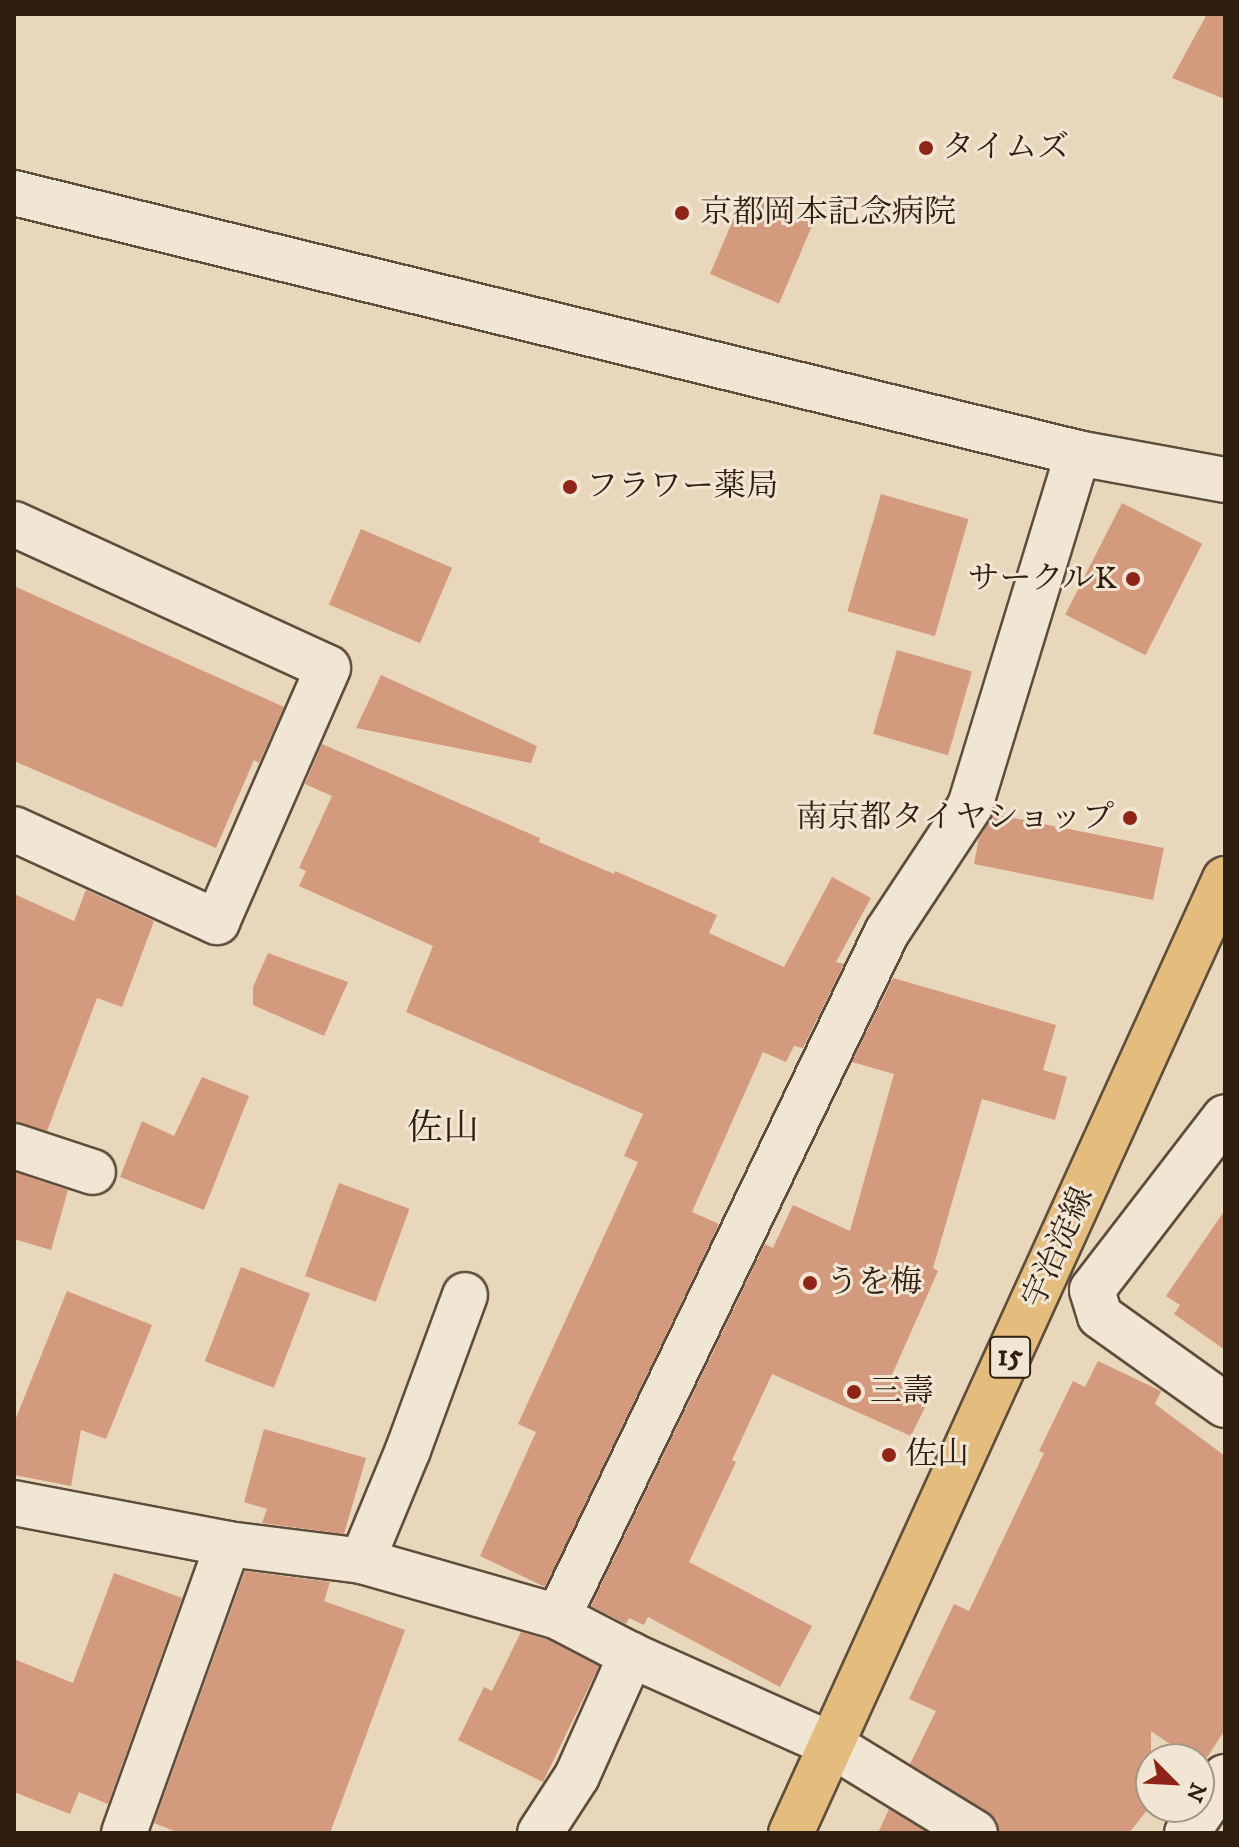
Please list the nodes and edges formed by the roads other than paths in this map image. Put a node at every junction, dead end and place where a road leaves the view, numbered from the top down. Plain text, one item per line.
1 (14, 193) edge
2 (1078, 453) junction
3 (1225, 480) edge
4 (14, 524) edge
5 (14, 829) edge
6 (1225, 879) edge
7 (1225, 1117) edge
8 (14, 1146) edge
9 (93, 1172) dead end
10 (1048, 1273) junction
11 (1092, 1290) junction
12 (465, 1295) dead end
13 (1225, 1405) edge
14 (14, 1503) edge
15 (228, 1544) junction
16 (362, 1561) junction
17 (558, 1617) junction
18 (631, 1655) junction
19 (830, 1744) junction
20 (1225, 1777) edge
21 (124, 1833) edge
22 (540, 1833) edge
23 (791, 1833) edge
24 (975, 1833) edge
25 (1187, 1833) edge

1 - 2 street
2 - 3 street
2 - 17 street
4 - 5 street
6 - 10 main road, 宇治淀線 / 15
7 - 11 street
8 - 9 street
10 - 11 street
10 - 19 main road, 宇治淀線 / 15
11 - 13 street
12 - 16 street
14 - 15 street
15 - 16 street
15 - 21 street
16 - 17 street
17 - 18 street
18 - 19 street
18 - 22 street
19 - 23 main road, 宇治淀線 / 15
19 - 24 street
20 - 25 street

